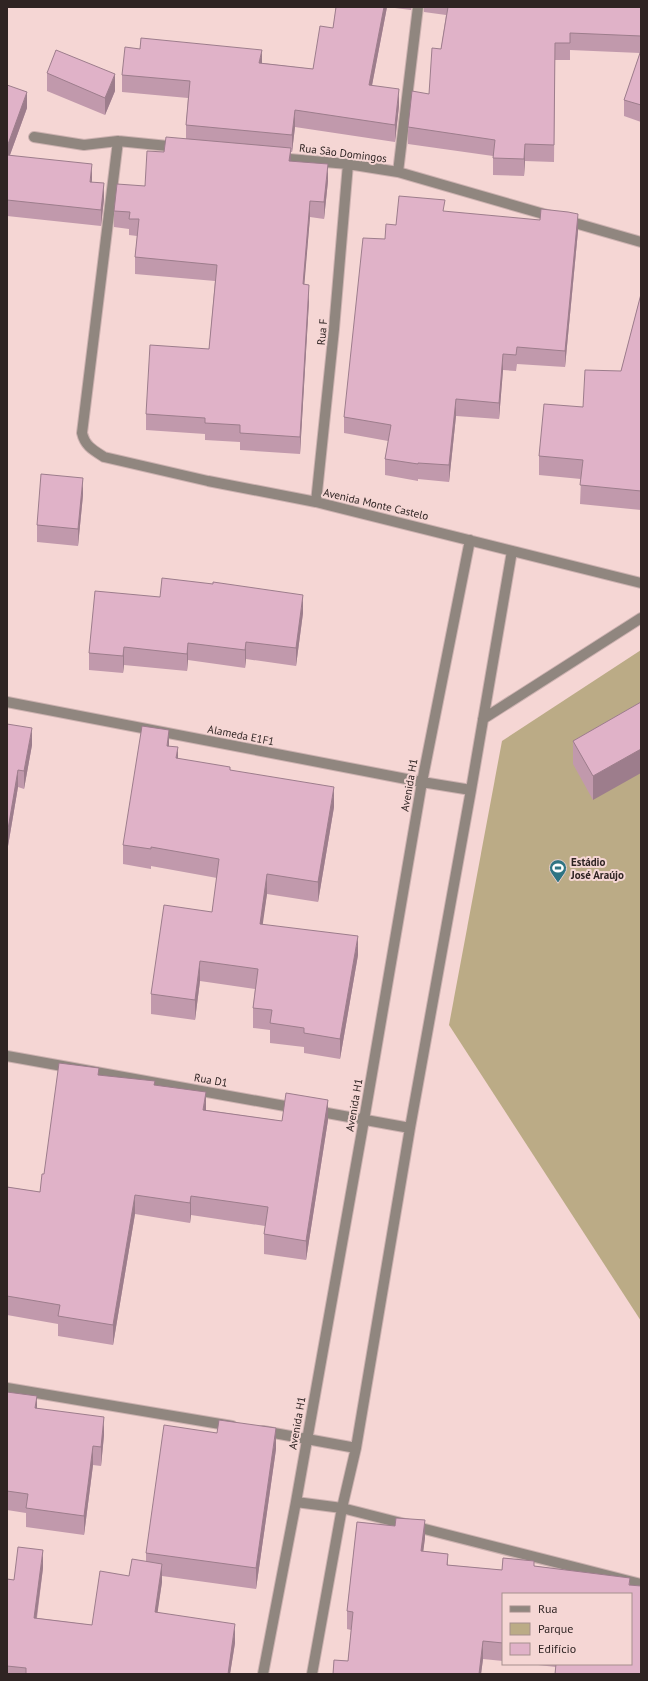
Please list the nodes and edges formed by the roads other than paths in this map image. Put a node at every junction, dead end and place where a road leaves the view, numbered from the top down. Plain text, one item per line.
1 (418, 7) edge
2 (34, 137) dead end
3 (118, 141) junction
4 (188, 149) edge
5 (266, 157) edge
6 (348, 164) junction
7 (398, 172) junction
8 (641, 242) edge
9 (316, 502) junction
10 (470, 540) junction
11 (512, 551) junction
12 (641, 583) edge
13 (641, 618) edge
14 (7, 702) edge
15 (483, 719) junction
16 (422, 782) junction
17 (471, 790) junction
18 (7, 1056) edge
19 (364, 1120) junction
20 (410, 1128) junction
21 (7, 1388) edge
22 (306, 1438) junction
23 (356, 1448) junction
24 (296, 1502) junction
25 (342, 1508) junction
26 (641, 1584) edge
27 (262, 1674) edge
28 (312, 1674) edge

1 - 7 street
2 - 3 street
3 - 4 street
3 - 9 street, Avenida Monte Castelo
5 - 6 street, Rua São Domingos
6 - 7 street, Rua São Domingos
6 - 9 street, Rua F
7 - 8 street, Rua São Domingos
9 - 10 street, Avenida Monte Castelo
10 - 11 street, Avenida Monte Castelo
10 - 16 street, Avenida H1
11 - 12 street, Avenida Monte Castelo
11 - 15 street
13 - 15 street
14 - 16 street, Alameda E1F1
15 - 17 street
16 - 17 street, Alameda E1F1
16 - 19 street, Avenida H1
17 - 20 street
18 - 19 street, Rua D1
19 - 20 street, Rua D1
19 - 22 street, Avenida H1
20 - 23 street
21 - 22 street
22 - 23 street
22 - 24 street, Avenida H1
23 - 25 street
24 - 25 street
24 - 27 street, Avenida H1
25 - 26 street
25 - 28 street

